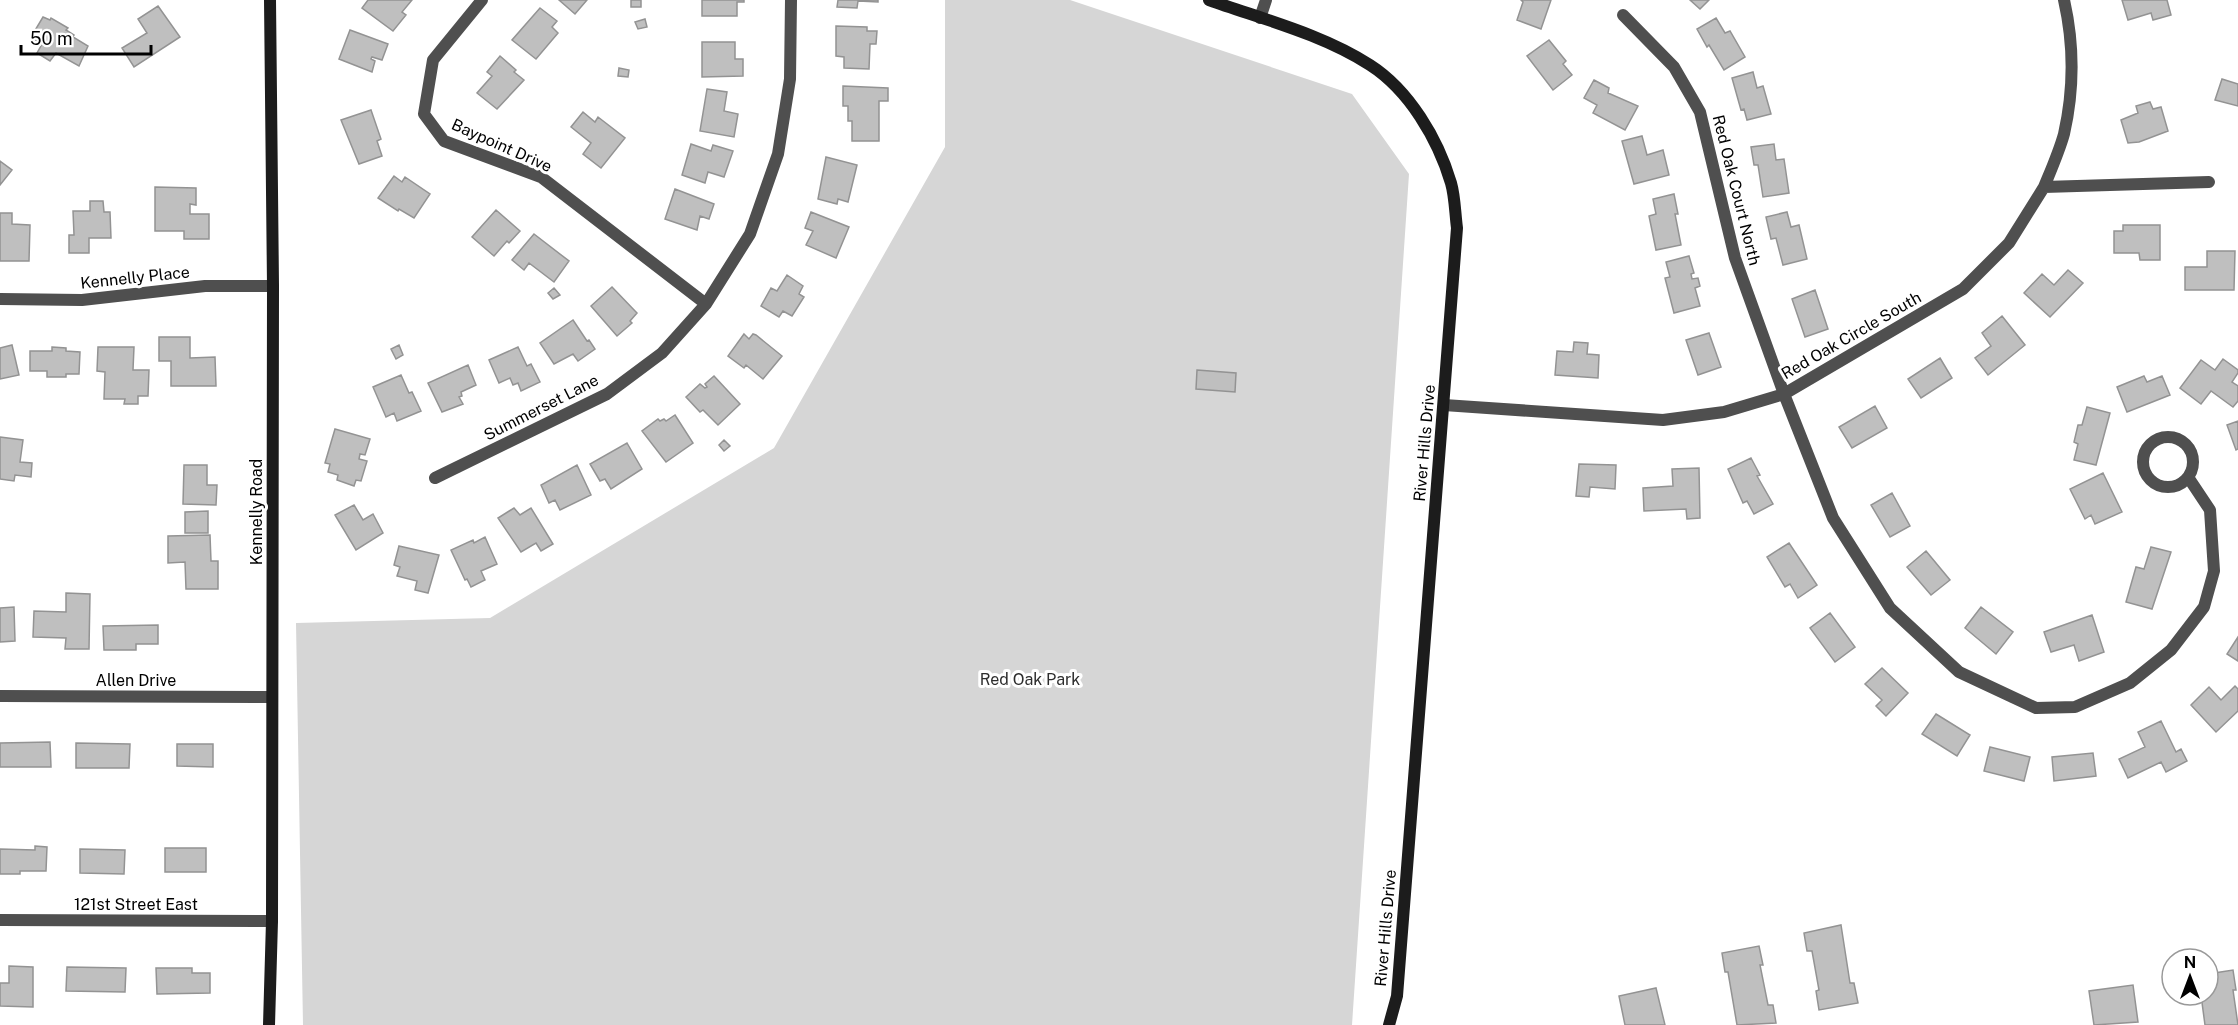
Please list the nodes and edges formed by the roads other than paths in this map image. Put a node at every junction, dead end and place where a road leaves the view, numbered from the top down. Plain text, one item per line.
1 (270, 0) edge
2 (482, 0) edge
3 (790, 0) edge
4 (1209, 0) edge
5 (1266, 0) edge
6 (2064, 0) edge
7 (1623, 15) dead end
8 (1260, 18) junction
9 (2209, 182) dead end
10 (2044, 187) junction
11 (273, 286) junction
12 (0, 299) edge
13 (706, 304) junction
14 (1784, 394) junction
15 (1444, 405) junction
16 (2188, 477) junction
17 (435, 478) dead end
18 (0, 696) edge
19 (272, 697) junction
20 (0, 920) edge
21 (272, 921) junction
22 (268, 1025) edge
23 (1389, 1025) edge

1 - 11 street, Kennelly Road
2 - 13 street, Baypoint Drive
3 - 13 street, Summerset Lane
4 - 8 street, River Hills Drive
5 - 8 street
6 - 10 street, Red Oak Circle South
7 - 14 street, Red Oak Court North
8 - 15 street, River Hills Drive
9 - 10 street
10 - 14 street, Red Oak Circle South
11 - 12 street, Kennelly Place
11 - 19 street, Kennelly Road
13 - 17 street, Summerset Lane
14 - 15 street, Red Oak Circle South
14 - 16 street, Red Oak Court North
15 - 23 street, River Hills Drive
16 - 16 street
18 - 19 street, Allen Drive
19 - 21 street, Kennelly Road
20 - 21 street, 121st Street East
21 - 22 street, Kennelly Road

